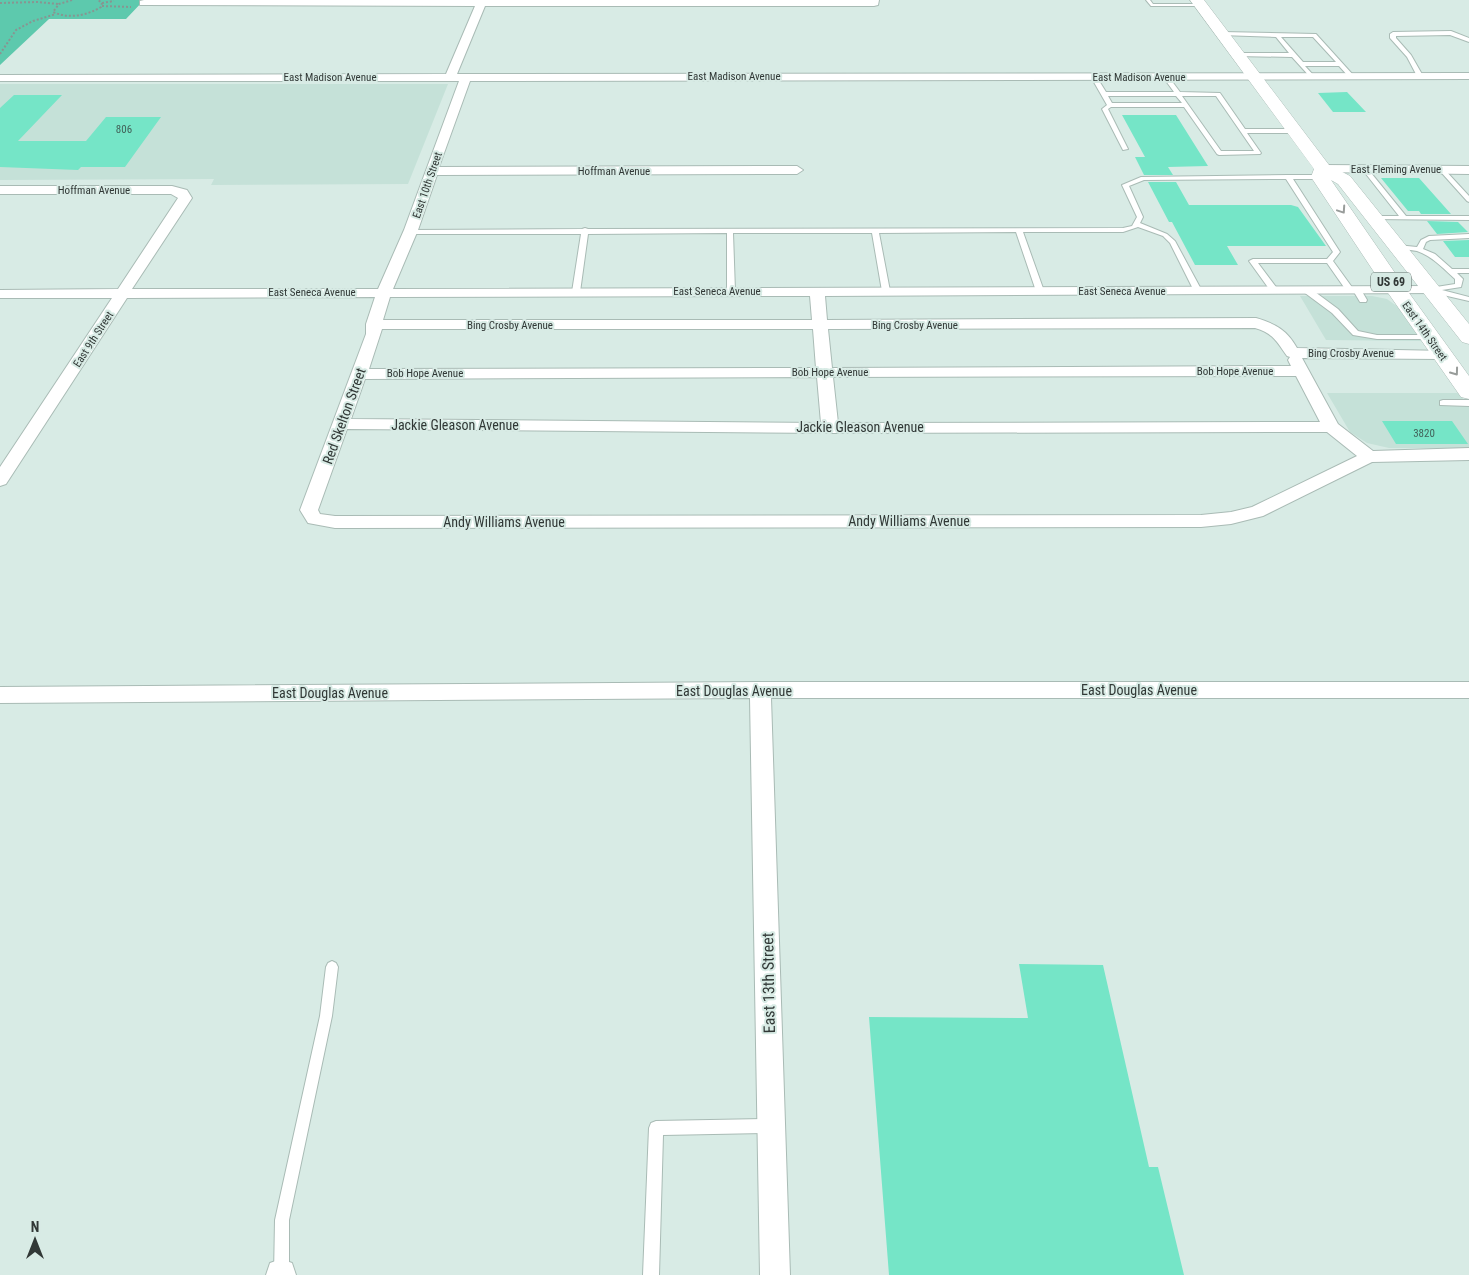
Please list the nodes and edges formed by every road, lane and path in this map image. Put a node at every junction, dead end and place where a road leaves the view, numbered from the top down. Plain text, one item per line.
1 (72, 0) edge
2 (98, 0) edge
3 (874, 0) edge
4 (1148, 0) edge
5 (114, 1) edge
6 (481, 1) edge
7 (1166, 2) edge
8 (1180, 2) edge
9 (1199, 2) edge
10 (0, 3) edge
11 (10, 4) junction
12 (58, 4) junction
13 (102, 4) junction
14 (140, 5) joint
15 (7, 7) dead end
16 (56, 14) junction
17 (10, 31) dead end
18 (16, 31) junction
19 (1222, 34) junction
20 (1277, 35) junction
21 (1469, 40) edge
22 (0, 54) edge
23 (1238, 55) junction
24 (1294, 55) junction
25 (1302, 64) junction
26 (1340, 64) junction
27 (451, 76) junction
28 (466, 76) junction
29 (1312, 76) junction
30 (1351, 76) junction
31 (1420, 76) junction
32 (1469, 76) edge
33 (1094, 77) junction
34 (1166, 77) junction
35 (1254, 77) junction
36 (0, 78) edge
37 (1104, 94) junction
38 (1179, 94) junction
39 (1110, 105) junction
40 (1186, 105) junction
41 (1243, 131) junction
42 (1295, 131) junction
43 (1125, 149) dead end
44 (1365, 169) junction
45 (798, 170) dead end
46 (1442, 170) junction
47 (1469, 170) edge
48 (431, 171) junction
49 (1321, 173) junction
50 (1288, 177) junction
51 (0, 190) edge
52 (185, 198) joint
53 (1469, 200) edge
54 (1374, 218) junction
55 (1404, 218) junction
56 (1469, 218) edge
57 (1136, 224) junction
58 (585, 230) junction
59 (875, 230) junction
60 (1019, 230) junction
61 (730, 231) junction
62 (410, 232) junction
63 (1469, 236) edge
64 (1398, 247) junction
65 (1420, 249) junction
66 (1329, 261) junction
67 (1450, 271) junction
68 (1469, 271) edge
69 (1396, 290) junction
70 (1433, 290) junction
71 (731, 291) junction
72 (817, 291) junction
73 (886, 291) junction
74 (1040, 291) junction
75 (1198, 291) junction
76 (1275, 291) junction
77 (1308, 291) junction
78 (384, 292) junction
79 (576, 292) junction
80 (0, 294) edge
81 (123, 294) junction
82 (1357, 294) junction
83 (1469, 299) edge
84 (1329, 306) junction
85 (1340, 306) dead end
86 (374, 324) junction
87 (821, 325) junction
88 (1430, 337) junction
89 (1469, 338) edge
90 (1292, 353) junction
91 (1441, 354) junction
92 (1302, 371) junction
93 (825, 372) junction
94 (358, 374) junction
95 (1469, 392) edge
96 (1443, 403) dead end
97 (1469, 403) edge
98 (341, 424) junction
99 (1331, 427) junction
100 (830, 428) junction
101 (1469, 454) edge
102 (1369, 457) junction
103 (0, 480) edge
104 (335, 522) joint
105 (760, 690) junction
106 (1469, 690) edge
107 (0, 695) edge
108 (332, 967) dead end
109 (772, 1126) junction
110 (281, 1274) edge
111 (651, 1275) edge
112 (775, 1275) edge

1 - 12 path
2 - 13 path
3 - 6 street
4 - 7 lane
5 - 13 path
6 - 14 street
6 - 27 street
7 - 8 lane
8 - 9 lane
9 - 19 main road, East 14th Street / US 69
10 - 11 path
11 - 12 path
11 - 15 path
12 - 16 path
13 - 14 path
13 - 16 path
16 - 18 path
17 - 18 path
18 - 22 path
19 - 20 lane
19 - 23 main road, East 14th Street / US 69
20 - 24 lane
20 - 26 lane
21 - 31 lane
23 - 24 lane
23 - 35 main road, East 14th Street / US 69
24 - 25 lane
25 - 26 lane
25 - 29 lane
26 - 30 lane
27 - 28 street, East Madison Avenue
27 - 36 street, East Madison Avenue
28 - 33 street, East Madison Avenue
28 - 48 street, East 10th Street
29 - 30 street, East Madison Avenue
29 - 35 street, East Madison Avenue
30 - 31 street, East Madison Avenue
31 - 32 street, East Madison Avenue
33 - 34 street, East Madison Avenue
33 - 37 lane
34 - 35 street, East Madison Avenue
34 - 38 lane
35 - 42 main road, East 14th Street / US 69
37 - 38 lane
37 - 39 lane
38 - 40 lane
38 - 41 lane
39 - 40 lane
39 - 43 lane
40 - 41 lane
41 - 42 lane
42 - 49 main road, East 14th Street / US 69
44 - 46 street, East Fleming Avenue
44 - 49 street, East Fleming Avenue
44 - 55 lane
45 - 48 street, Hoffman Avenue
46 - 47 street, East Fleming Avenue
46 - 53 lane
48 - 62 street, East 10th Street
49 - 50 lane
49 - 54 main road, East 14th Street / US 69
49 -> 69 main road, East 14th Street / US 69
50 - 57 lane
50 - 66 lane
51 - 52 street, Hoffman Avenue
52 - 81 street, East 9th Street
54 - 55 lane
54 - 64 main road, East 14th Street / US 69
55 - 56 lane
57 - 60 lane
57 - 75 lane
58 - 61 lane
58 - 62 lane
58 - 79 lane
59 - 60 lane
59 - 61 lane
59 - 73 lane
60 - 74 lane
61 - 71 lane
62 - 78 street, East 10th Street
63 - 65 lane
64 - 65 lane
64 - 70 main road, East 14th Street / US 69
65 - 67 lane
66 - 76 lane
66 - 82 lane
67 - 68 lane
67 - 70 lane
69 - 70 street, East Seneca Avenue
69 - 82 street, East Seneca Avenue
69 - 88 main road, East 14th Street / US 69
70 - 83 lane
70 - 89 main road, East 14th Street / US 69
71 - 72 street, East Seneca Avenue
71 - 79 street, East Seneca Avenue
72 - 73 street, East Seneca Avenue
72 - 87 street
73 - 74 street, East Seneca Avenue
74 - 75 street, East Seneca Avenue
75 - 76 street, East Seneca Avenue
76 - 77 street, East Seneca Avenue
77 - 82 street, East Seneca Avenue
77 - 84 lane
78 - 79 street, East Seneca Avenue
78 - 81 street, East Seneca Avenue
78 - 86 street, Red Skelton Street
80 - 81 street, East Seneca Avenue
81 - 103 street, East 9th Street
84 - 85 lane
84 - 88 lane
86 - 87 street, Bing Crosby Avenue
86 - 94 street, Red Skelton Street
87 - 90 street, Bing Crosby Avenue
87 - 93 street
88 - 91 main road, East 14th Street / US 69
90 - 91 street, Bing Crosby Avenue
90 - 92 street
91 -> 95 main road, East 14th Street / US 69
92 - 93 street, Bob Hope Avenue
92 - 99 street
93 - 94 street, Bob Hope Avenue
93 - 100 street
94 - 98 street, Red Skelton Street
96 - 97 lane
98 - 100 street, Jackie Gleason Avenue
98 - 104 street, Red Skelton Street
99 - 100 street, Jackie Gleason Avenue
99 - 102 street
101 - 102 street, Andy Williams Avenue
102 - 104 street, Andy Williams Avenue
105 - 106 street, East Douglas Avenue
105 - 107 street, East Douglas Avenue
105 - 109 street, East 13th Street
108 - 110 lane
109 - 111 lane
109 - 112 street, East 13th Street

